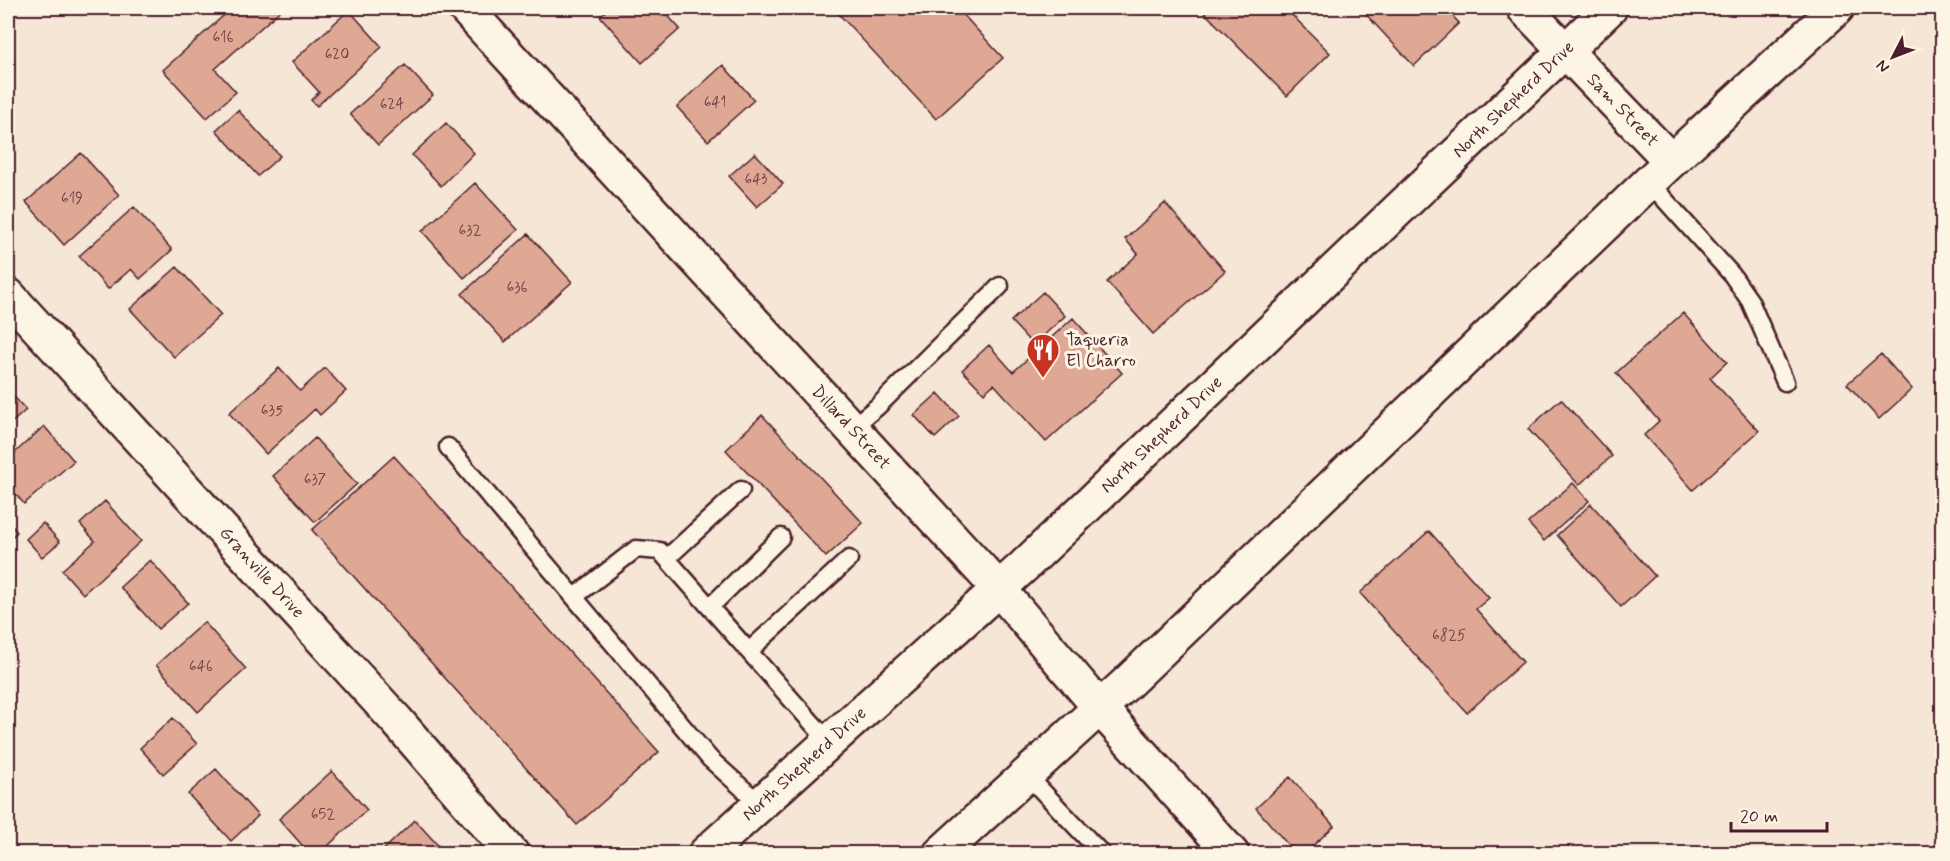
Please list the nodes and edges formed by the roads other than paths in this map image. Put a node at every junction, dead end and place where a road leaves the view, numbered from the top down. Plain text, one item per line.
1 (465, 8) edge
2 (1524, 8) edge
3 (1610, 8) edge
4 (1837, 8) edge
5 (1564, 51) junction
6 (1660, 172) junction
7 (1000, 286) dead end
8 (8, 295) edge
9 (1785, 382) dead end
10 (851, 428) junction
11 (448, 447) dead end
12 (741, 490) dead end
13 (781, 537) dead end
14 (667, 558) junction
15 (849, 559) dead end
16 (999, 589) junction
17 (574, 597) junction
18 (710, 607) junction
19 (749, 651) junction
20 (1100, 708) junction
21 (829, 742) junction
22 (1026, 774) junction
23 (760, 804) junction
24 (512, 854) edge
25 (705, 854) edge
26 (940, 854) edge
27 (1101, 854) edge
28 (1232, 854) edge

1 - 10 main road, Dillard Street
2 - 5 main road, Sam Street
3 - 5 main road, North Shepherd Drive
4 - 6 main road
5 - 6 main road, Sam Street
5 - 16 main road, North Shepherd Drive
6 - 9 lane
6 - 20 main road
7 - 10 lane
8 - 24 main road, Granville Drive
10 - 16 main road, Dillard Street
11 - 17 lane
12 - 14 lane
13 - 18 lane
14 - 17 lane
14 - 18 lane
15 - 19 lane
16 - 20 main road, Dillard Street
16 - 21 main road, North Shepherd Drive
17 - 23 lane
18 - 19 lane
19 - 21 lane
20 - 22 main road
20 - 28 main road, Dillard Street
21 - 23 main road, North Shepherd Drive
22 - 26 main road
22 - 27 lane
23 - 25 main road, North Shepherd Drive

